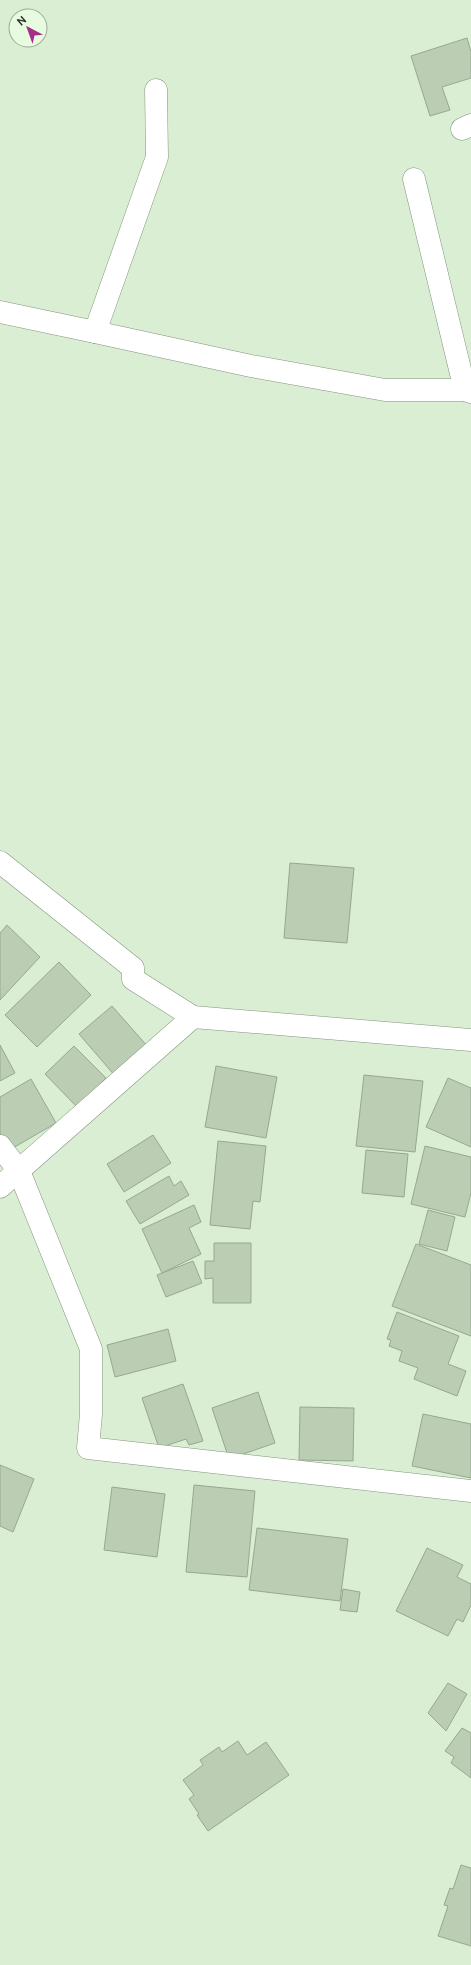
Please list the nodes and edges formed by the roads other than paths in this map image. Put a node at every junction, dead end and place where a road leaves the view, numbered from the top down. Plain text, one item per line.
1 (156, 90) dead end
2 (414, 179) dead end
3 (0, 312) edge
4 (95, 332) junction
5 (468, 391) edge
6 (0, 862) edge
7 (194, 1017) junction
8 (471, 1040) edge
9 (0, 1146) edge
10 (19, 1171) junction
11 (0, 1187) edge
12 (471, 1491) edge

1 - 4 street
2 - 5 street
3 - 4 street
4 - 5 street
6 - 7 street
7 - 8 street
7 - 10 street
9 - 10 street
10 - 11 street
10 - 12 street

